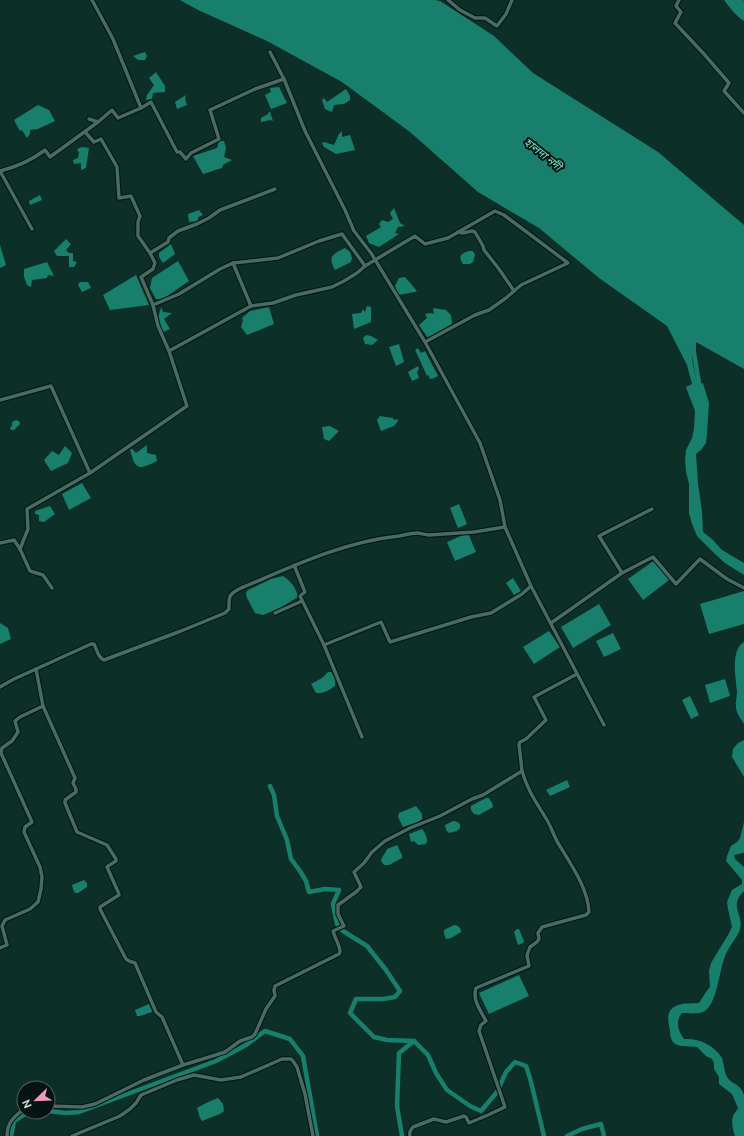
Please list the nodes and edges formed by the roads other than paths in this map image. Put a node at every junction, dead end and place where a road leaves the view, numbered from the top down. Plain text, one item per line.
1 (92, 0) edge
2 (448, 0) edge
3 (512, 0) edge
4 (679, 0) edge
5 (270, 52) dead end
6 (284, 79) junction
7 (141, 108) junction
8 (744, 113) edge
9 (89, 119) dead end
10 (98, 122) junction
11 (85, 132) junction
12 (0, 171) edge
13 (275, 189) dead end
14 (32, 229) dead end
15 (458, 232) junction
16 (150, 253) junction
17 (375, 260) junction
18 (233, 263) junction
19 (364, 266) junction
20 (514, 291) junction
21 (153, 305) junction
22 (251, 306) junction
23 (425, 342) junction
24 (169, 351) junction
25 (0, 400) edge
26 (90, 473) junction
27 (652, 509) dead end
28 (505, 527) junction
29 (0, 543) edge
30 (20, 549) junction
31 (294, 565) junction
32 (622, 573) junction
33 (531, 586) junction
34 (52, 588) dead end
35 (744, 588) edge
36 (302, 601) junction
37 (275, 613) dead end
38 (551, 623) junction
39 (324, 645) junction
40 (36, 669) junction
41 (577, 674) junction
42 (0, 687) edge
43 (43, 706) junction
44 (604, 725) dead end
45 (362, 737) dead end
46 (522, 771) junction
47 (0, 948) edge
48 (183, 1065) junction
49 (56, 1106) edge
50 (16, 1115) edge
51 (7, 1136) edge
52 (72, 1136) edge
53 (313, 1136) edge
54 (410, 1136) edge

1 - 7 street
2 - 3 street
4 - 8 street
5 - 6 street
6 - 7 street
6 - 17 street
7 - 10 street
9 - 10 street
10 - 11 street
11 - 12 street
11 - 16 street
12 - 14 street
13 - 16 street
15 - 17 street
15 - 20 street
15 - 20 street
16 - 21 street
17 - 19 street
17 - 23 street
18 - 19 street
18 - 21 street
18 - 22 street
19 - 22 street
20 - 23 street
21 - 24 street
22 - 24 street
23 - 28 street
24 - 26 street
25 - 26 street
26 - 30 street
27 - 32 street
28 - 31 street
28 - 33 street
29 - 30 street
30 - 34 street
31 - 36 street
31 - 40 street
32 - 35 street
32 - 38 street
33 - 38 street
33 - 39 street
36 - 37 street
36 - 39 street
38 - 41 street
39 - 45 street
40 - 42 street
40 - 43 street
41 - 44 street
41 - 46 street
43 - 47 street
43 - 48 street
46 - 48 street
46 - 54 street
48 - 49 street
50 - 51 street
52 - 53 street

